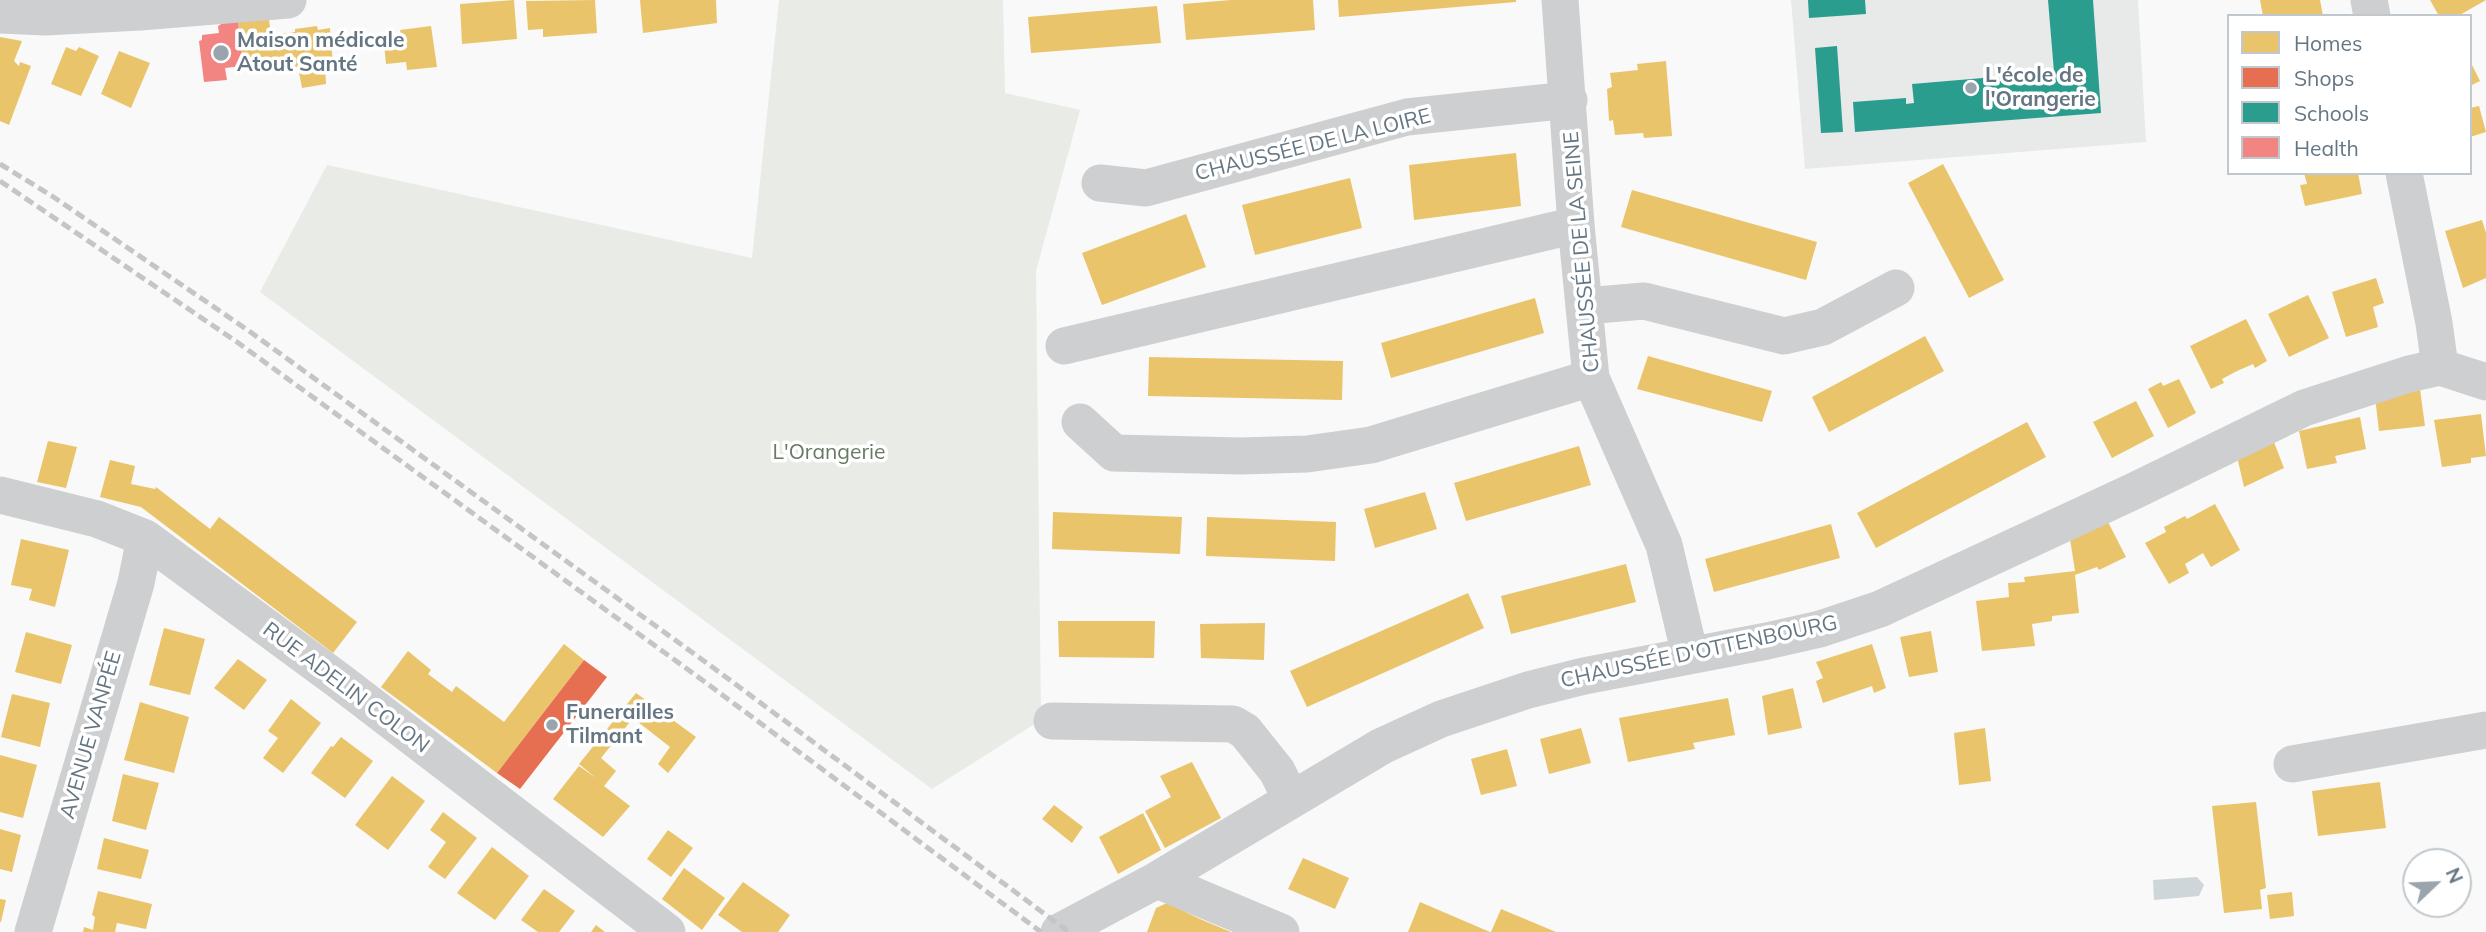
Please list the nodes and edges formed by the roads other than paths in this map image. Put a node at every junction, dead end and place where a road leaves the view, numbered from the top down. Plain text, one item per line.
1 (1560, 0) edge
2 (265, 1) edge
3 (0, 15) edge
4 (1569, 100) junction
5 (2404, 175) edge
6 (1100, 183) dead end
7 (1576, 225) junction
8 (1896, 288) dead end
9 (1585, 306) junction
10 (1064, 346) dead end
11 (2440, 366) junction
12 (1591, 377) junction
13 (2486, 382) edge
14 (1080, 422) dead end
15 (0, 495) edge
16 (145, 538) junction
17 (1690, 655) junction
18 (1052, 721) dead end
19 (2486, 730) edge
20 (2292, 764) dead end
21 (1291, 799) junction
22 (1157, 880) junction
23 (33, 932) edge
24 (667, 932) edge
25 (1059, 932) edge
26 (1281, 932) edge

1 - 4 street, CHAUSSÉE DE LA SEINE
2 - 3 street
4 - 6 street, CHAUSSÉE DE LA LOIRE
4 - 7 street, CHAUSSÉE DE LA SEINE
5 - 11 street
7 - 9 street, CHAUSSÉE DE LA SEINE
7 - 10 street
8 - 9 street
9 - 12 street, CHAUSSÉE DE LA SEINE
11 - 13 street
11 - 17 street, CHAUSSÉE D'OTTENBOURG
12 - 14 street
12 - 17 street, CHAUSSÉE DE LA SEINE
15 - 16 street, RUE ADELIN COLON
16 - 23 street, AVENUE VANPÉE
16 - 24 street, RUE ADELIN COLON
17 - 21 street, CHAUSSÉE D'OTTENBOURG
18 - 21 street
19 - 20 street
21 - 22 street, CHAUSSÉE D'OTTENBOURG
22 - 25 street, CHAUSSÉE D'OTTENBOURG
22 - 26 street

